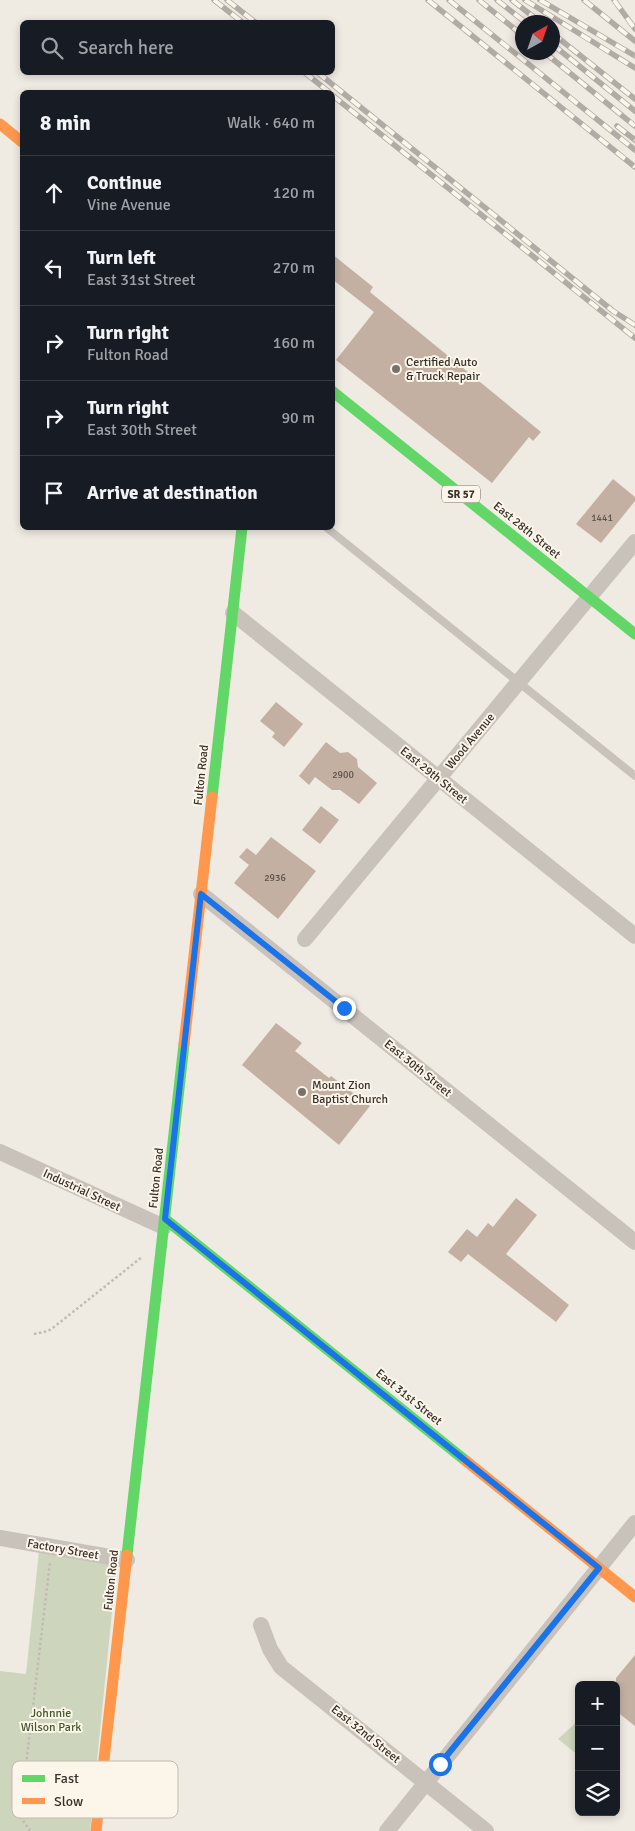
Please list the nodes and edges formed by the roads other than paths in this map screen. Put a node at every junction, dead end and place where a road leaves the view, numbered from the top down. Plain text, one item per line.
1 (0, 124) edge
2 (20, 140) edge
3 (335, 393) edge
4 (242, 530) edge
5 (329, 530) edge
6 (635, 542) edge
7 (589, 597) junction
8 (232, 613) junction
9 (635, 634) edge
10 (518, 682) junction
11 (635, 776) edge
12 (439, 778) junction
13 (201, 894) junction
14 (635, 936) edge
15 (306, 940) dead end
16 (0, 1152) edge
17 (164, 1223) junction
18 (635, 1242) edge
19 (635, 1523) edge
20 (0, 1538) edge
21 (127, 1560) junction
22 (599, 1568) junction
23 (635, 1597) edge
24 (261, 1625) dead end
25 (104, 1761) edge
26 (426, 1782) junction
27 (97, 1818) edge
28 (96, 1831) edge
29 (387, 1831) edge
30 (486, 1831) edge

1 - 2 street
3 - 7 street, East 28th Street / SR 57
4 - 8 street, Fulton Road
5 - 10 lane
6 - 7 street, Wood Avenue
7 - 9 street, East 28th Street / SR 57
7 - 10 street, Wood Avenue
8 - 12 street, East 29th Street
8 - 13 street, Fulton Road
10 - 11 lane
10 - 12 street, Wood Avenue
12 - 14 street, East 29th Street
12 - 15 street, Wood Avenue
13 - 17 street, Fulton Road
13 - 18 street, East 30th Street
16 - 17 street, Industrial Street
17 - 21 street, Fulton Road
17 - 22 street, East 31st Street
19 - 22 street
20 - 21 street, Factory Street
21 - 25 street, Fulton Road
22 - 23 street, East 31st Street
22 - 26 street
24 - 26 street, East 32nd Street
26 - 29 street
26 - 30 street, East 32nd Street
27 - 28 street, Fulton Road

